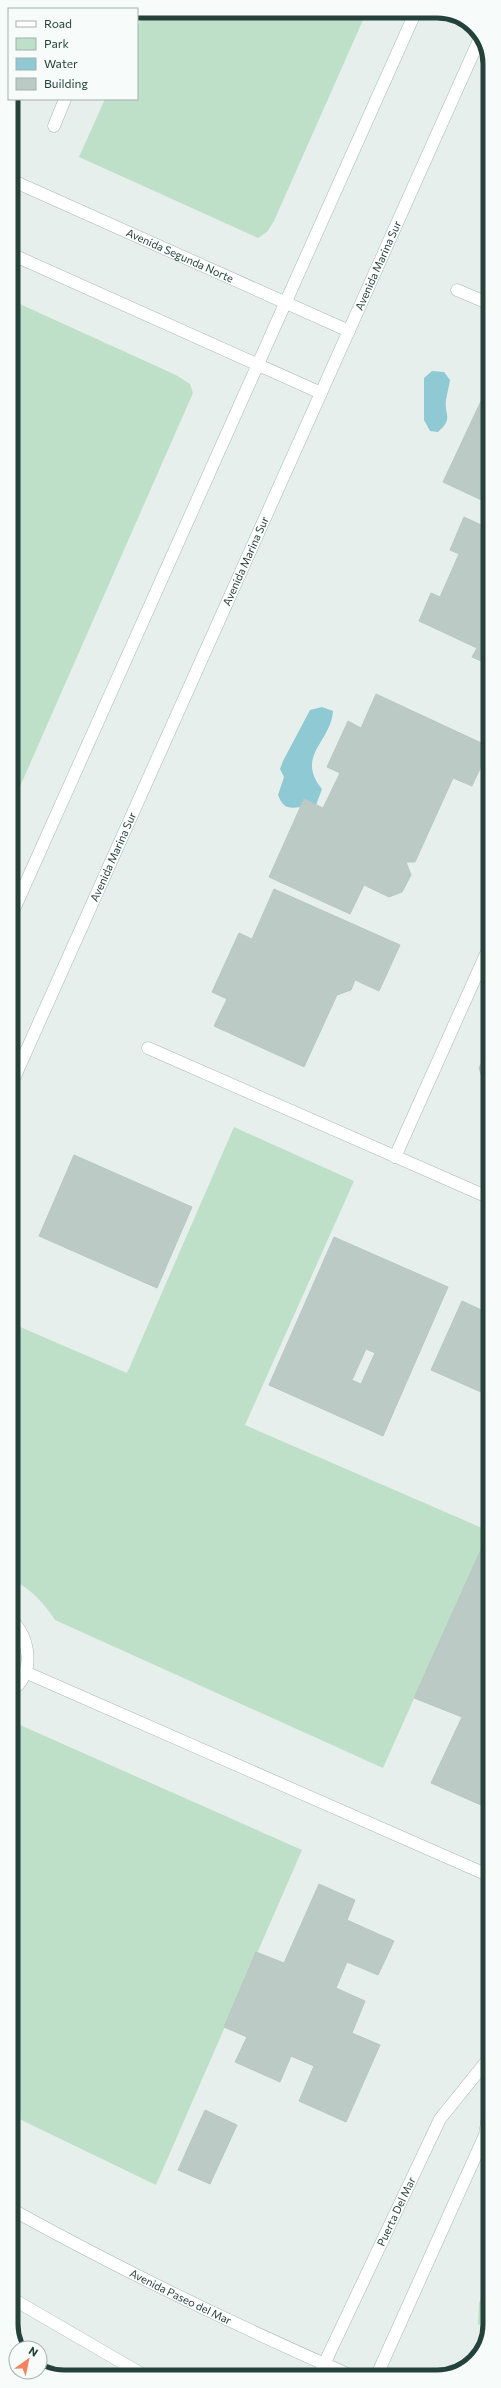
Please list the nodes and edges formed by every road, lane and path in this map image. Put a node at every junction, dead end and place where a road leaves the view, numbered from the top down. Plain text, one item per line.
1 (413, 18) edge
2 (478, 43) edge
3 (65, 100) edge
4 (54, 126) dead end
5 (18, 183) edge
6 (18, 257) edge
7 (457, 290) dead end
8 (483, 301) edge
9 (286, 303) junction
10 (349, 331) junction
11 (258, 365) junction
12 (321, 393) junction
13 (18, 900) edge
14 (483, 961) edge
15 (148, 1048) dead end
16 (18, 1069) edge
17 (395, 1157) junction
18 (483, 1195) edge
19 (18, 1628) edge
20 (26, 1672) junction
21 (18, 1682) edge
22 (483, 1873) edge
23 (483, 2066) edge
24 (483, 2139) edge
25 (18, 2212) edge
26 (18, 2301) edge
27 (324, 2363) junction
28 (136, 2370) edge
29 (321, 2370) edge
30 (340, 2370) edge
31 (379, 2370) edge

1 - 9 street
2 - 10 street, Avenida Marina Sur
3 - 4 street
5 - 9 street, Avenida Segunda Norte
6 - 11 street
7 - 8 street
9 - 10 street, Avenida Segunda Norte
9 - 11 street
10 - 12 street, Avenida Marina Sur
11 - 12 street
11 - 13 street
12 - 16 street, Avenida Marina Sur
14 - 17 street
15 - 17 street
17 - 18 street
19 - 20 street
20 - 21 street
20 - 22 street
23 - 27 street, Puerta Del Mar
24 - 31 street
25 - 27 street, Avenida Paseo del Mar
26 - 28 street
27 - 29 street, Puerta Del Mar
27 - 30 street, Avenida Paseo del Mar

